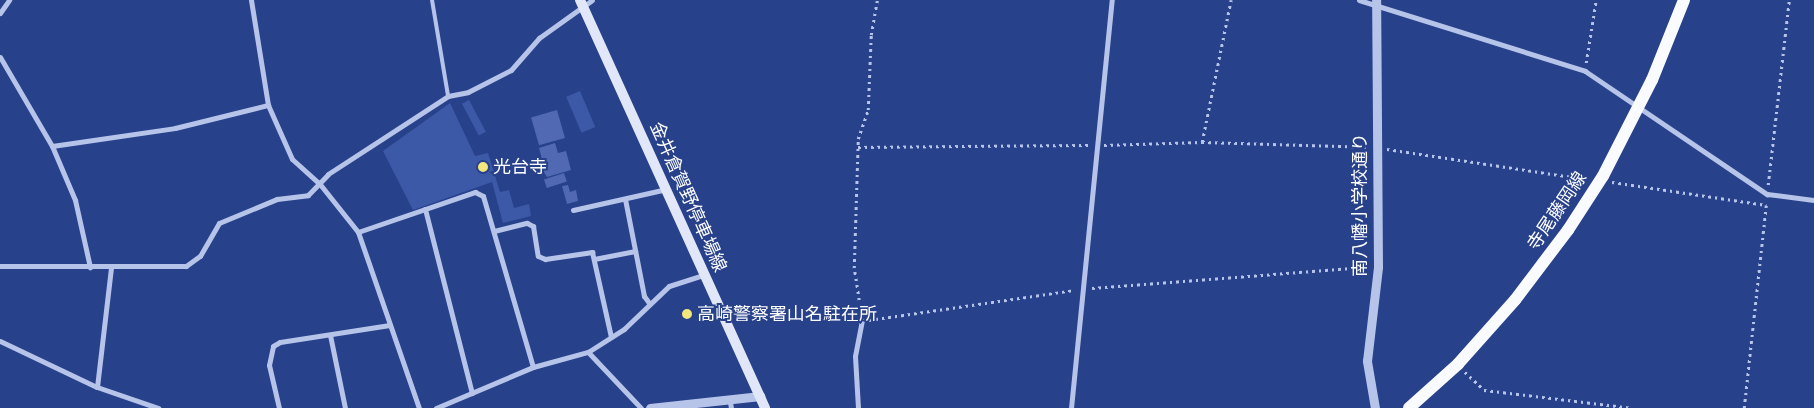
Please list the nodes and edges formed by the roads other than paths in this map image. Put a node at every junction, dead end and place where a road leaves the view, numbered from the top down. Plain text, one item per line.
1 (9, 0) edge
2 (251, 0) edge
3 (432, 0) edge
4 (592, 0) edge
5 (1112, 0) edge
6 (1359, 0) edge
7 (1684, 0) edge
8 (1376, 2) edge
9 (582, 3) edge
10 (0, 13) edge
11 (0, 57) edge
12 (448, 96) junction
13 (268, 105) junction
14 (1638, 107) junction
15 (52, 146) junction
16 (319, 183) junction
17 (667, 189) junction
18 (625, 199) junction
19 (1814, 200) edge
20 (425, 209) junction
21 (572, 210) dead end
22 (494, 231) junction
23 (358, 232) junction
24 (635, 251) junction
25 (594, 259) junction
26 (0, 266) edge
27 (90, 267) junction
28 (111, 268) junction
29 (705, 273) junction
30 (649, 303) junction
31 (862, 321) road end
32 (390, 325) junction
33 (330, 335) junction
34 (611, 337) junction
35 (0, 341) edge
36 (588, 352) junction
37 (533, 367) junction
38 (97, 386) junction
39 (472, 393) junction
40 (760, 396) junction
41 (731, 405) edge
42 (151, 407) edge
43 (158, 408) edge
44 (279, 408) edge
45 (345, 408) edge
46 (419, 408) edge
47 (436, 408) edge
48 (641, 408) edge
49 (650, 408) edge
50 (765, 408) edge
51 (858, 408) edge
52 (1071, 408) edge
53 (1375, 408) edge
54 (1409, 408) edge

1 - 10 street
2 - 13 street
3 - 12 lane
4 - 9 street
5 - 52 street
6 - 8 street
7 - 14 main road, 寺尾藤岡線
8 - 14 street
8 - 53 street, 南八幡小学校通り
9 - 12 street
9 - 17 main road, 金井倉賀野停車場線
11 - 15 street
12 - 16 street
13 - 15 street
13 - 16 street
14 - 19 street
14 - 54 main road, 寺尾藤岡線
15 - 27 street
16 - 23 street
16 - 28 street
17 - 18 street
17 - 29 main road, 金井倉賀野停車場線
18 - 21 street
18 - 24 street
20 - 22 street
20 - 23 street
20 - 39 street
22 - 25 street
22 - 37 street
23 - 32 street
24 - 25 street
24 - 30 street
25 - 34 street
26 - 27 street
27 - 28 street
28 - 38 street
29 - 30 street
29 - 40 main road, 金井倉賀野停車場線
30 - 34 street
31 - 51 street
32 - 33 street
32 - 46 street
33 - 44 street
33 - 45 street
34 - 36 street
35 - 38 street
36 - 37 street
36 - 48 street
37 - 39 street
38 - 42 street
39 - 47 street
40 - 41 street
40 - 50 main road, 金井倉賀野停車場線
41 - 49 street
42 - 43 street

